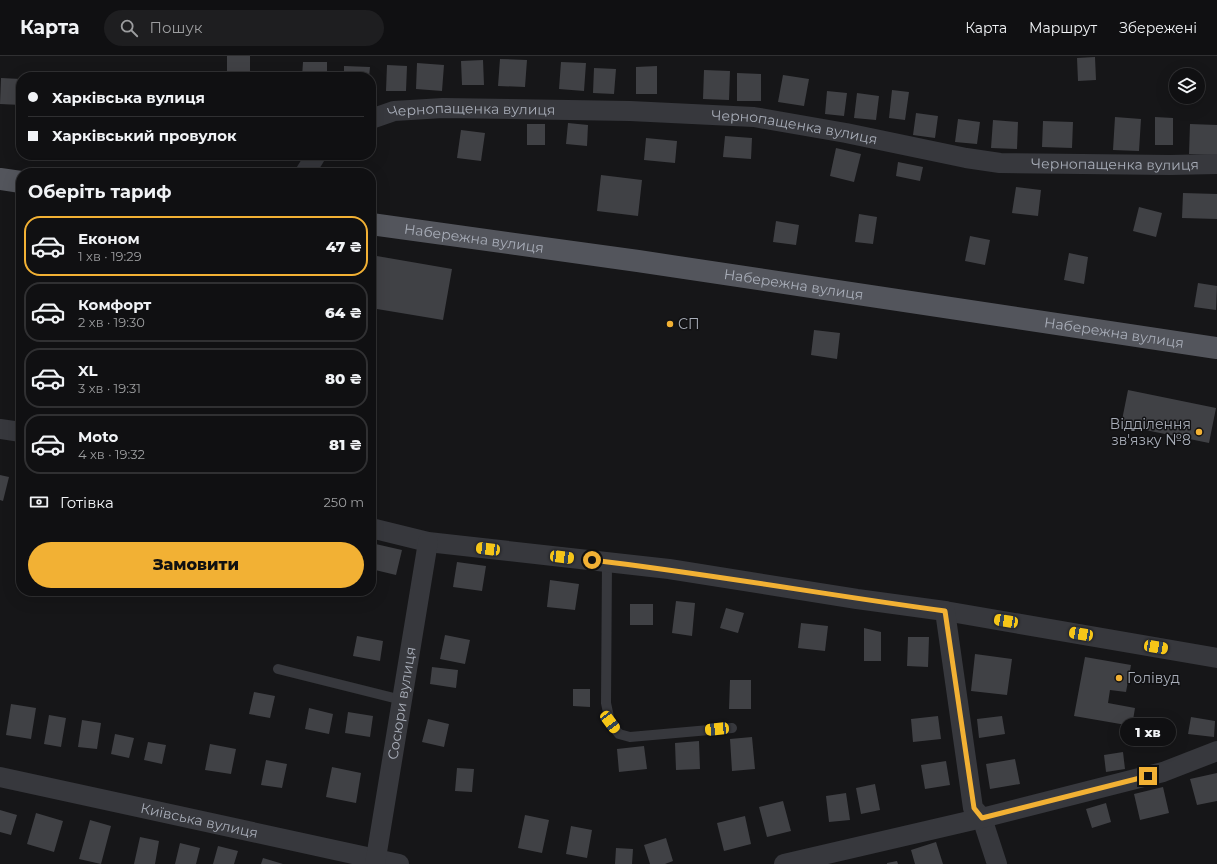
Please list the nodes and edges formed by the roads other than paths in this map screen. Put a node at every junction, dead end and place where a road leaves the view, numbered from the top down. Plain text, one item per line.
1 (376, 117) edge
2 (1217, 164) edge
3 (0, 180) edge
4 (16, 182) edge
5 (376, 225) edge
6 (1217, 348) edge
7 (0, 429) edge
8 (16, 431) edge
9 (376, 529) edge
10 (428, 542) junction
11 (607, 562) junction
12 (945, 611) junction
13 (1217, 658) edge
14 (278, 670) dead end
15 (402, 700) junction
16 (732, 728) dead end
17 (1217, 751) edge
18 (0, 777) edge
19 (982, 818) junction
20 (375, 862) edge
21 (399, 864) edge
22 (784, 864) edge
23 (997, 864) edge

1 - 2 street, Чернопащенка вулиця
3 - 4 main road
5 - 6 main road, Набережна вулиця
7 - 8 street
9 - 10 street
10 - 11 street
10 - 15 street, Сосюри вулиця
11 - 12 street
11 - 16 lane
12 - 13 street
12 - 19 street
14 - 15 lane
15 - 20 street, Сосюри вулиця
17 - 19 street
18 - 20 street, Київська вулиця
19 - 22 street
19 - 23 street
20 - 21 street, Київська вулиця

